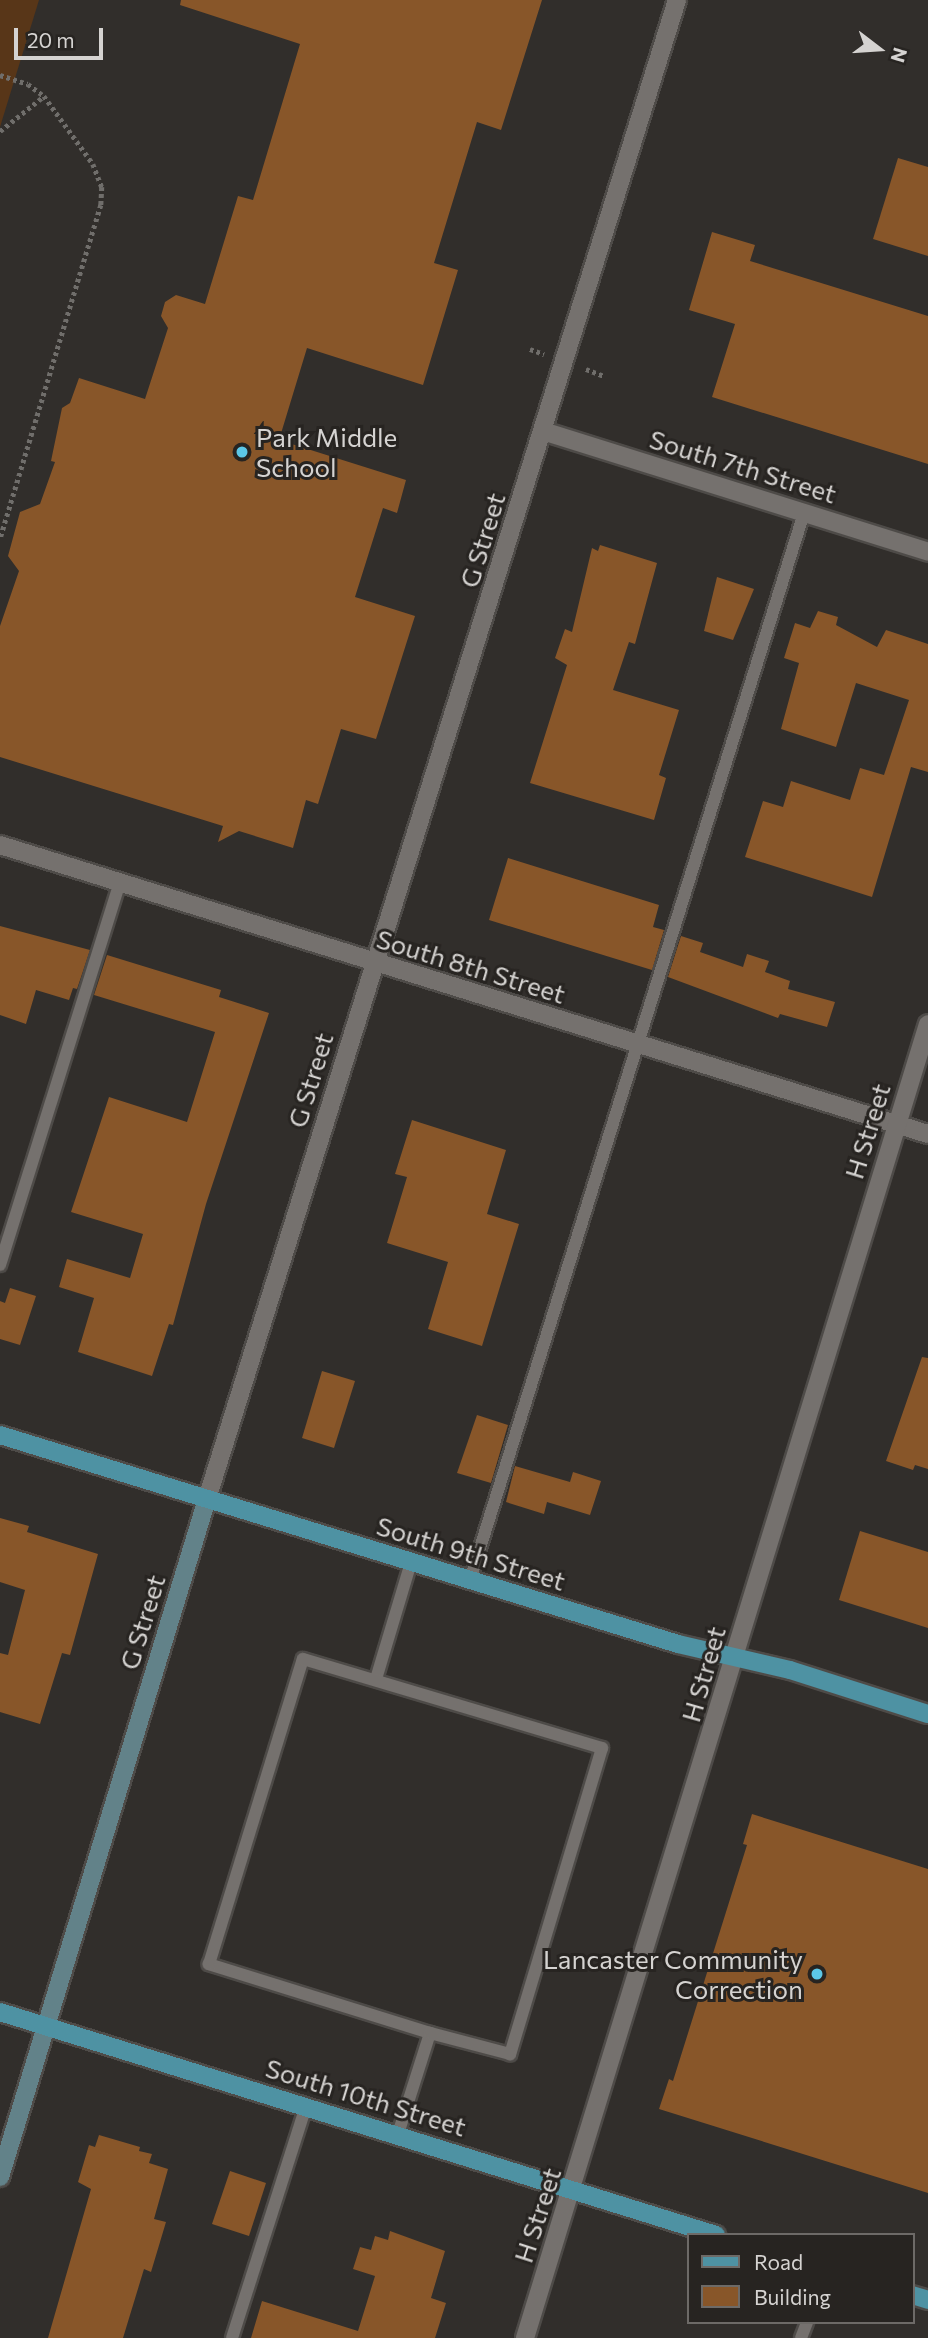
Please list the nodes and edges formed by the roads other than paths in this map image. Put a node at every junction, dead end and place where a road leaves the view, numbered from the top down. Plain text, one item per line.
1 (677, 0) edge
2 (543, 431) junction
3 (804, 513) junction
4 (928, 552) edge
5 (0, 845) edge
6 (120, 883) junction
7 (373, 963) junction
8 (928, 1024) edge
9 (637, 1043) junction
10 (897, 1124) junction
11 (928, 1134) edge
12 (0, 1265) edge
13 (0, 1435) edge
14 (207, 1499) junction
15 (411, 1562) junction
16 (470, 1580) junction
17 (736, 1658) junction
18 (376, 1679) junction
19 (928, 1714) edge
20 (0, 2012) edge
21 (46, 2025) junction
22 (430, 2033) junction
23 (306, 2106) junction
24 (397, 2134) junction
25 (0, 2177) edge
26 (573, 2191) junction
27 (710, 2233) edge
28 (232, 2338) edge
29 (525, 2338) edge

1 - 2 street, G Street
2 - 3 street, South 7th Street
2 - 7 street, G Street
3 - 4 street, South 7th Street
3 - 9 lane
5 - 6 street, South 8th Street
6 - 7 street, South 8th Street
6 - 12 lane
7 - 9 street, South 8th Street
7 - 14 street, G Street
8 - 10 street, H Street
9 - 10 street, South 8th Street
9 - 16 lane
10 - 11 street, South 8th Street
10 - 17 street, H Street
13 - 14 main road, South 9th Street
14 - 15 main road, South 9th Street
14 - 21 street, G Street
15 - 16 main road, South 9th Street
15 - 18 lane
16 - 17 main road, South 9th Street
17 - 19 main road, South 9th Street
17 - 26 street, H Street
18 - 22 lane
18 - 22 lane
20 - 21 main road, South 10th Street
21 - 23 main road, South 10th Street
21 - 25 street, G Street
22 - 24 lane
23 - 24 main road, South 10th Street
23 - 28 lane
24 - 26 main road, South 10th Street
26 - 27 main road, South 10th Street
26 - 29 street, H Street

